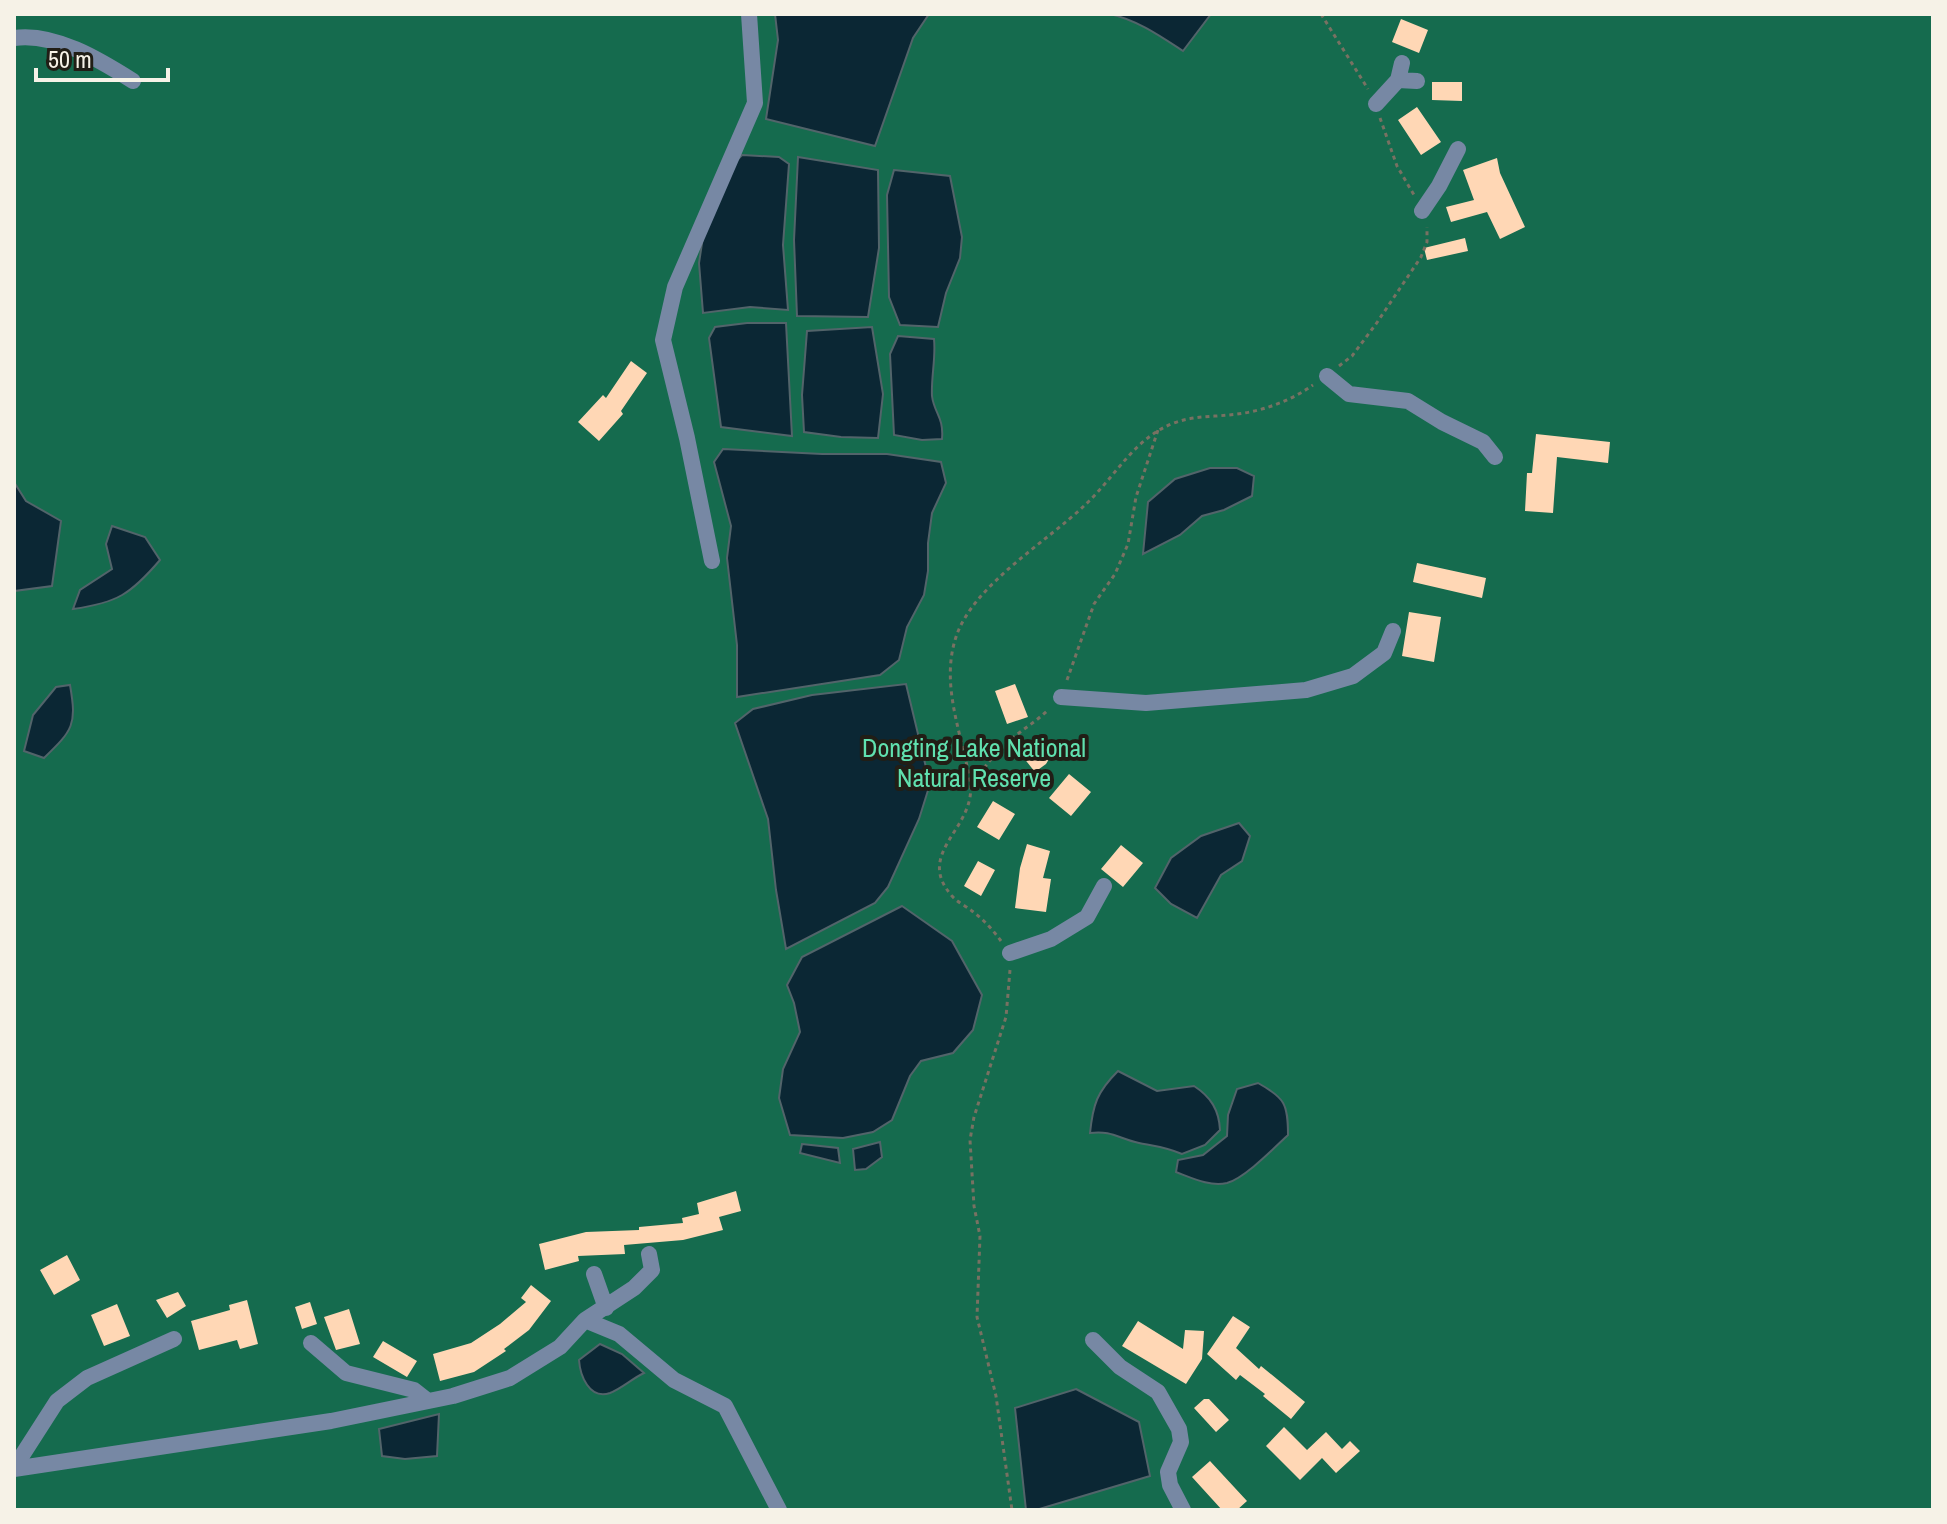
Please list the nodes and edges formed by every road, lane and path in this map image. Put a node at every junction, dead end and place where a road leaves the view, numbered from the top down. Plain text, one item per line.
1 (749, 14) edge
2 (14, 38) edge
3 (1402, 63) dead end
4 (1398, 80) junction
5 (133, 81) dead end
6 (1417, 81) dead end
7 (1376, 104) dead end
8 (1458, 149) dead end
9 (1422, 211) dead end
10 (1327, 376) dead end
11 (1158, 430) dead end
12 (1495, 457) dead end
13 (712, 561) dead end
14 (1393, 631) dead end
15 (1061, 697) junction
16 (971, 788) dead end
17 (1104, 886) dead end
18 (1010, 953) dead end
19 (649, 1254) dead end
20 (594, 1274) dead end
21 (606, 1308) junction
22 (585, 1320) junction
23 (174, 1339) dead end
24 (1093, 1340) dead end
25 (311, 1343) dead end
26 (428, 1401) junction
27 (14, 1468) edge
28 (779, 1510) edge
29 (1183, 1510) edge

1 - 13 street
2 - 5 street
3 - 4 street
4 - 6 street
4 - 7 street
8 - 9 street
10 - 12 street
11 - 15 path
14 - 15 street
15 - 16 path
17 - 18 street
19 - 21 street
20 - 21 street
21 - 22 street
22 - 26 street
22 - 28 street
23 - 27 street
24 - 29 street
25 - 26 street
26 - 27 street

